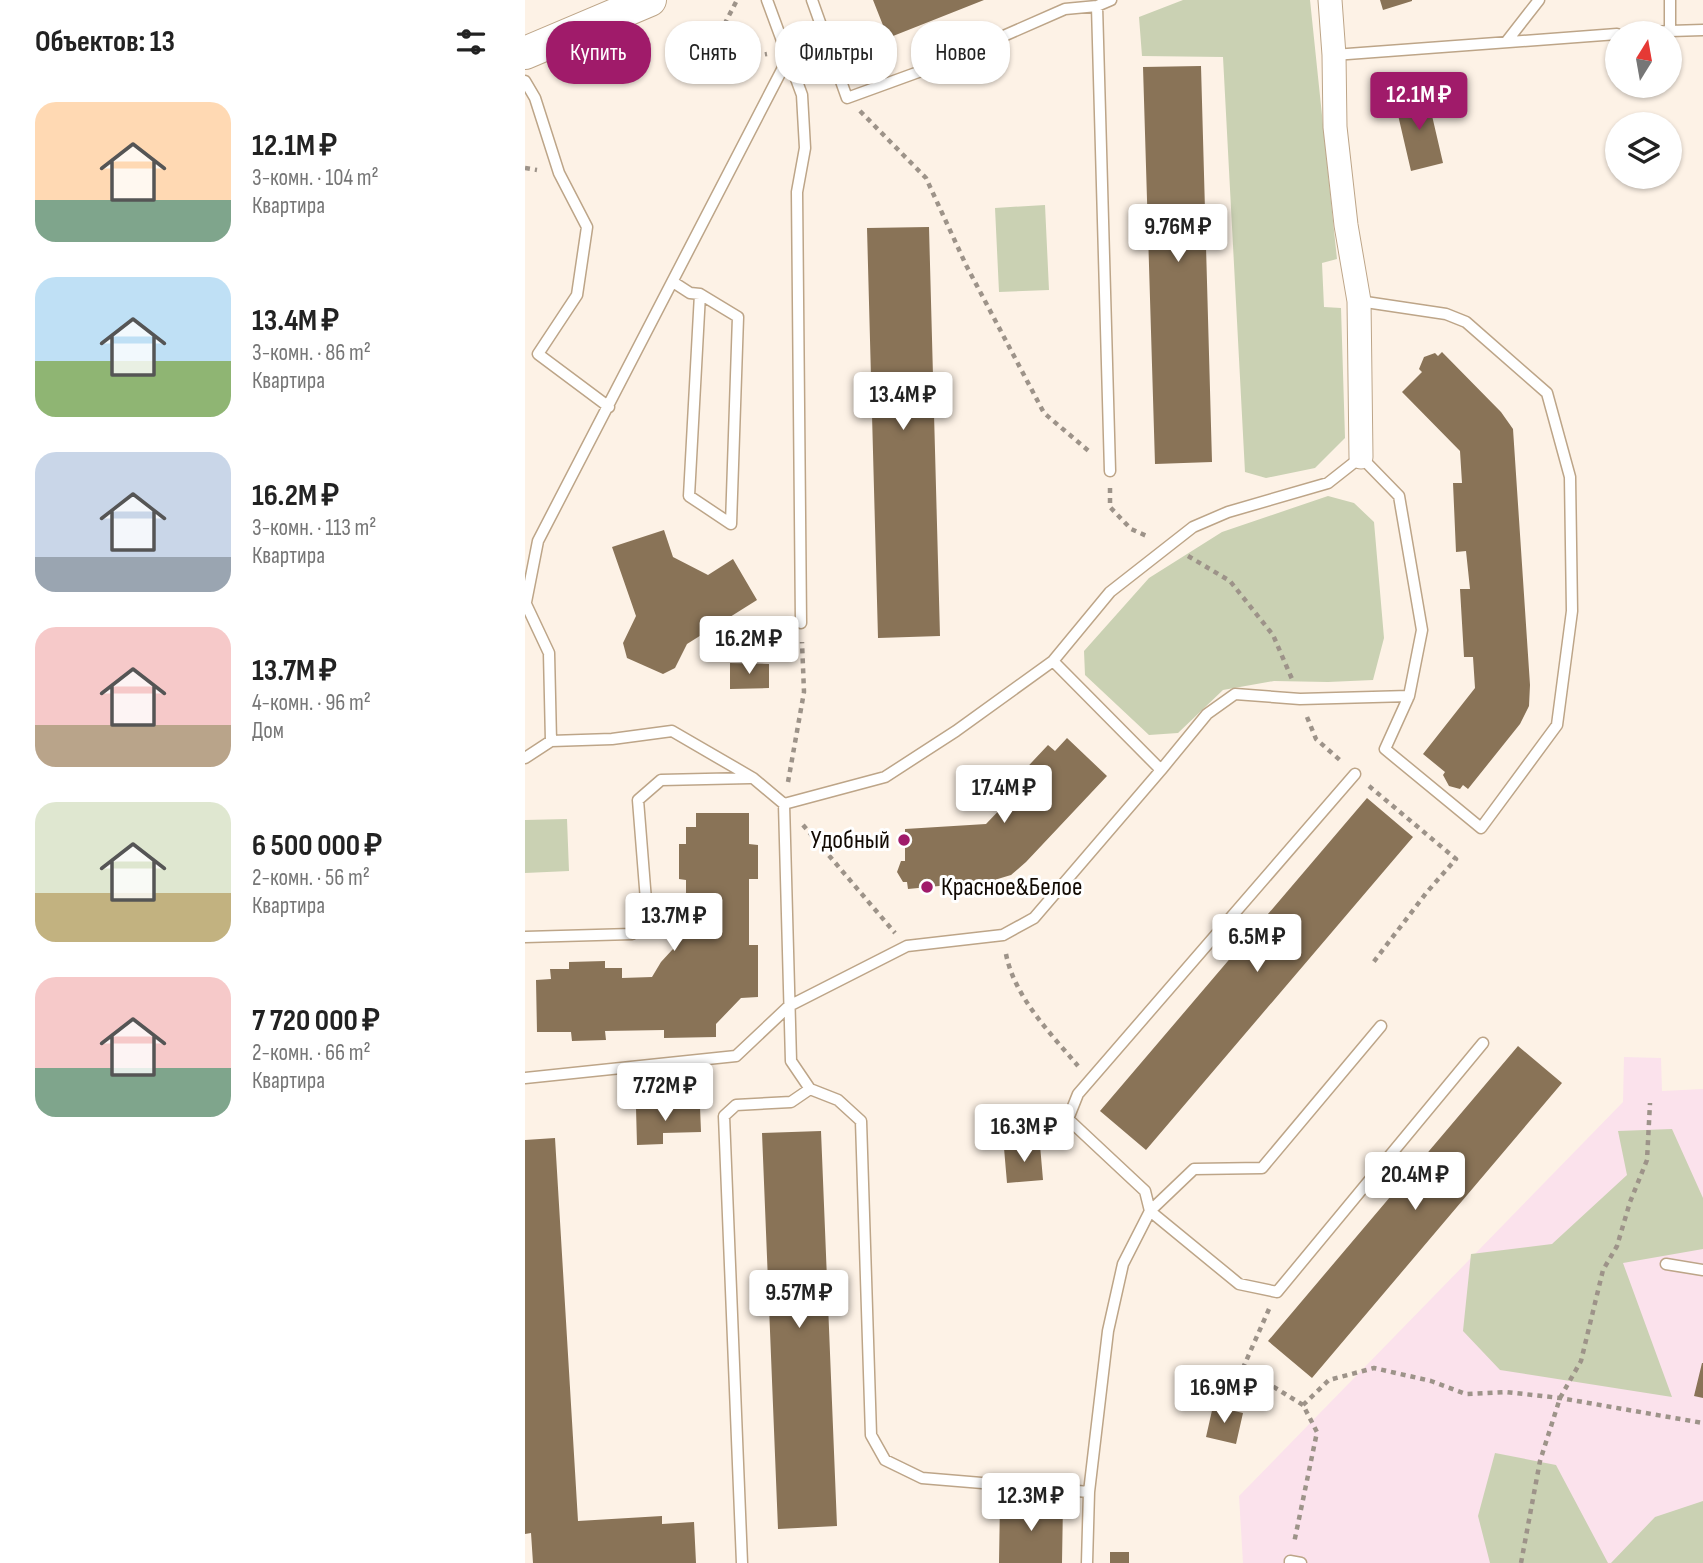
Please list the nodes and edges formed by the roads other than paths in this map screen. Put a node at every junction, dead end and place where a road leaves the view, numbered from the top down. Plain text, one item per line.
1 (650, 0) edge
2 (767, 0) edge
3 (812, 0) edge
4 (1111, 0) edge
5 (1330, 0) edge
6 (1539, 0) edge
7 (1671, 0) edge
8 (1097, 6) junction
9 (1670, 21) edge
10 (775, 22) edge
11 (1682, 30) edge
12 (1703, 30) edge
13 (1605, 35) edge
14 (1507, 41) junction
15 (525, 53) edge
16 (1334, 55) junction
17 (775, 78) edge
18 (525, 81) edge
19 (798, 84) edge
20 (673, 282) junction
21 (700, 293) junction
22 (1359, 301) junction
23 (609, 407) junction
24 (1361, 457) junction
25 (1110, 471) road end
26 (526, 602) edge
27 (801, 623) road end
28 (1053, 661) junction
29 (1409, 696) junction
30 (551, 741) junction
31 (525, 758) edge
32 (1160, 770) junction
33 (1355, 774) road end
34 (753, 778) junction
35 (785, 804) junction
36 (525, 937) edge
37 (789, 1006) junction
38 (1381, 1026) dead end
39 (1483, 1043) dead end
40 (525, 1078) edge
41 (810, 1088) junction
42 (1150, 1210) junction
43 (1666, 1264) dead end
44 (1703, 1270) edge
45 (1089, 1492) junction
46 (742, 1563) edge
47 (1087, 1563) edge

1 - 15 street
2 - 10 lane
3 - 8 lane
4 - 8 lane
5 - 16 street
6 - 14 lane
7 - 9 lane
8 - 25 lane
11 - 12 lane
13 - 14 lane
14 - 16 lane
16 - 22 street
17 - 20 lane
18 - 23 lane
19 - 27 lane
20 - 21 lane
20 - 23 lane
21 - 21 lane
22 - 24 street
22 - 29 lane
23 - 26 lane
24 - 28 lane
24 - 29 lane
26 - 30 lane
28 - 32 lane
28 - 35 lane
29 - 32 lane
30 - 31 lane
30 - 34 lane
32 - 37 lane
33 - 42 lane
34 - 35 lane
34 - 36 lane
35 - 37 lane
37 - 40 lane
37 - 41 lane
38 - 42 lane
39 - 42 lane
41 - 45 lane
41 - 46 lane
42 - 45 lane
43 - 44 lane
45 - 47 lane

